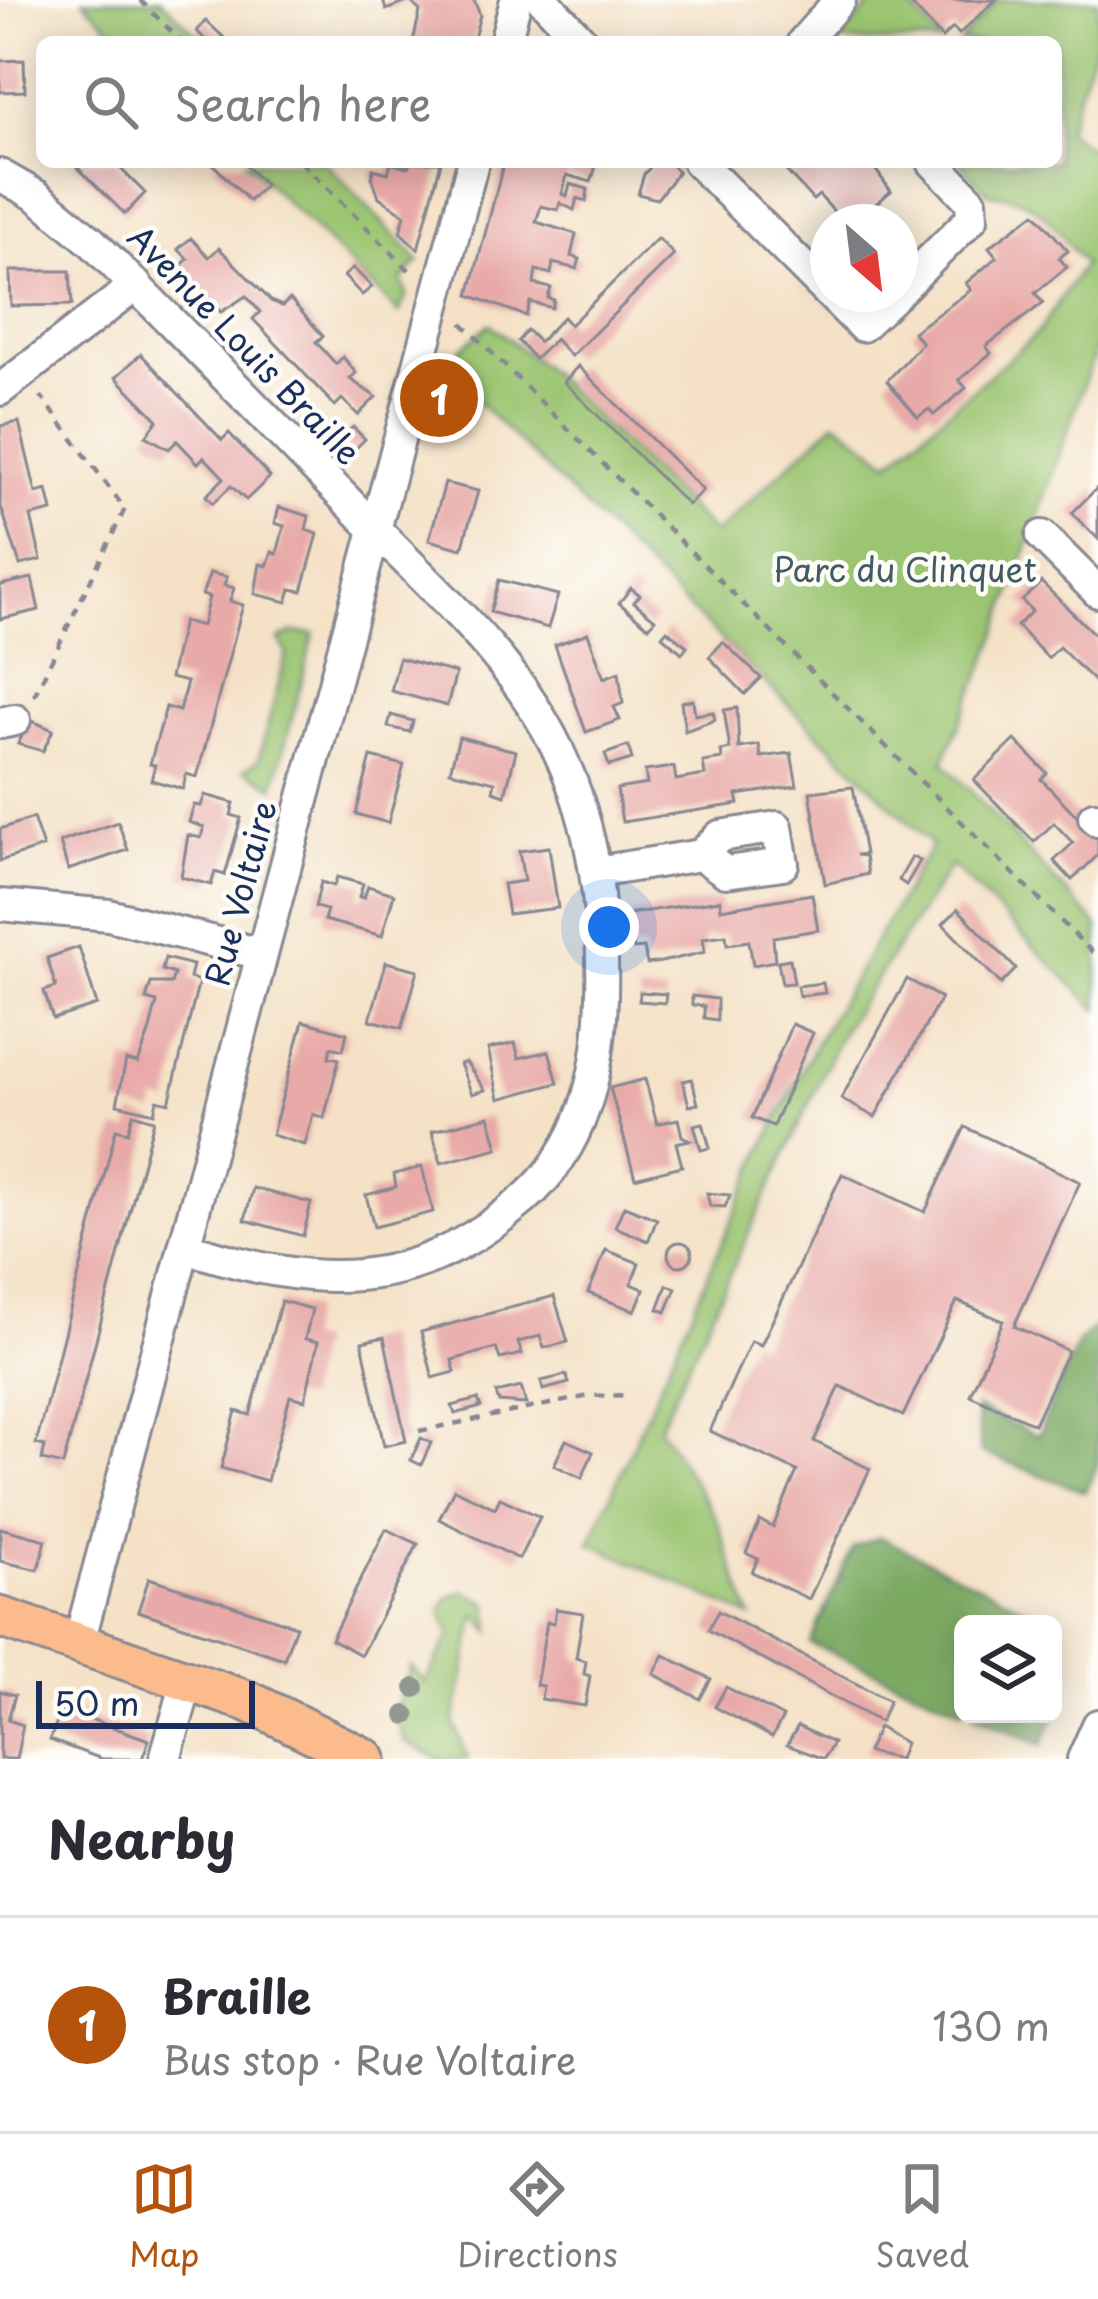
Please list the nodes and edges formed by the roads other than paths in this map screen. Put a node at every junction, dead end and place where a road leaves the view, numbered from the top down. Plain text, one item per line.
1 (516, 0) edge
2 (543, 0) edge
3 (840, 0) edge
4 (507, 36) edge
5 (577, 36) edge
6 (811, 36) edge
7 (471, 168) edge
8 (704, 168) edge
9 (939, 168) edge
10 (0, 175) edge
11 (918, 272) edge
12 (810, 274) edge
13 (136, 285) junction
14 (848, 312) edge
15 (877, 312) edge
16 (12, 381) edge
17 (375, 530) junction
18 (1042, 536) dead end
19 (1098, 592) edge
20 (701, 855) dead end
21 (596, 872) junction
22 (0, 905) edge
23 (262, 953) junction
24 (184, 1247) junction
25 (0, 1617) edge
26 (79, 1642) junction
27 (188, 1679) junction
28 (1098, 1725) edge
29 (165, 1759) edge
30 (366, 1759) edge
31 (1083, 1759) edge

1 - 4 street
2 - 5 street
3 - 6 street
7 - 17 street, Rue Voltaire
8 - 12 street
9 - 11 street
10 - 13 street, Avenue Louis Braille
13 - 16 street
13 - 17 street, Avenue Louis Braille
14 - 15 street
17 - 21 street, Avenue Louis Braille
17 - 23 street, Rue Voltaire
18 - 19 street
20 - 21 street
21 - 24 street, Avenue Louis Braille
22 - 23 street
23 - 24 street, Rue Voltaire
24 - 26 street, Rue Voltaire
25 - 26 main road
26 - 27 main road
27 - 29 street
27 - 30 main road
28 - 31 street

